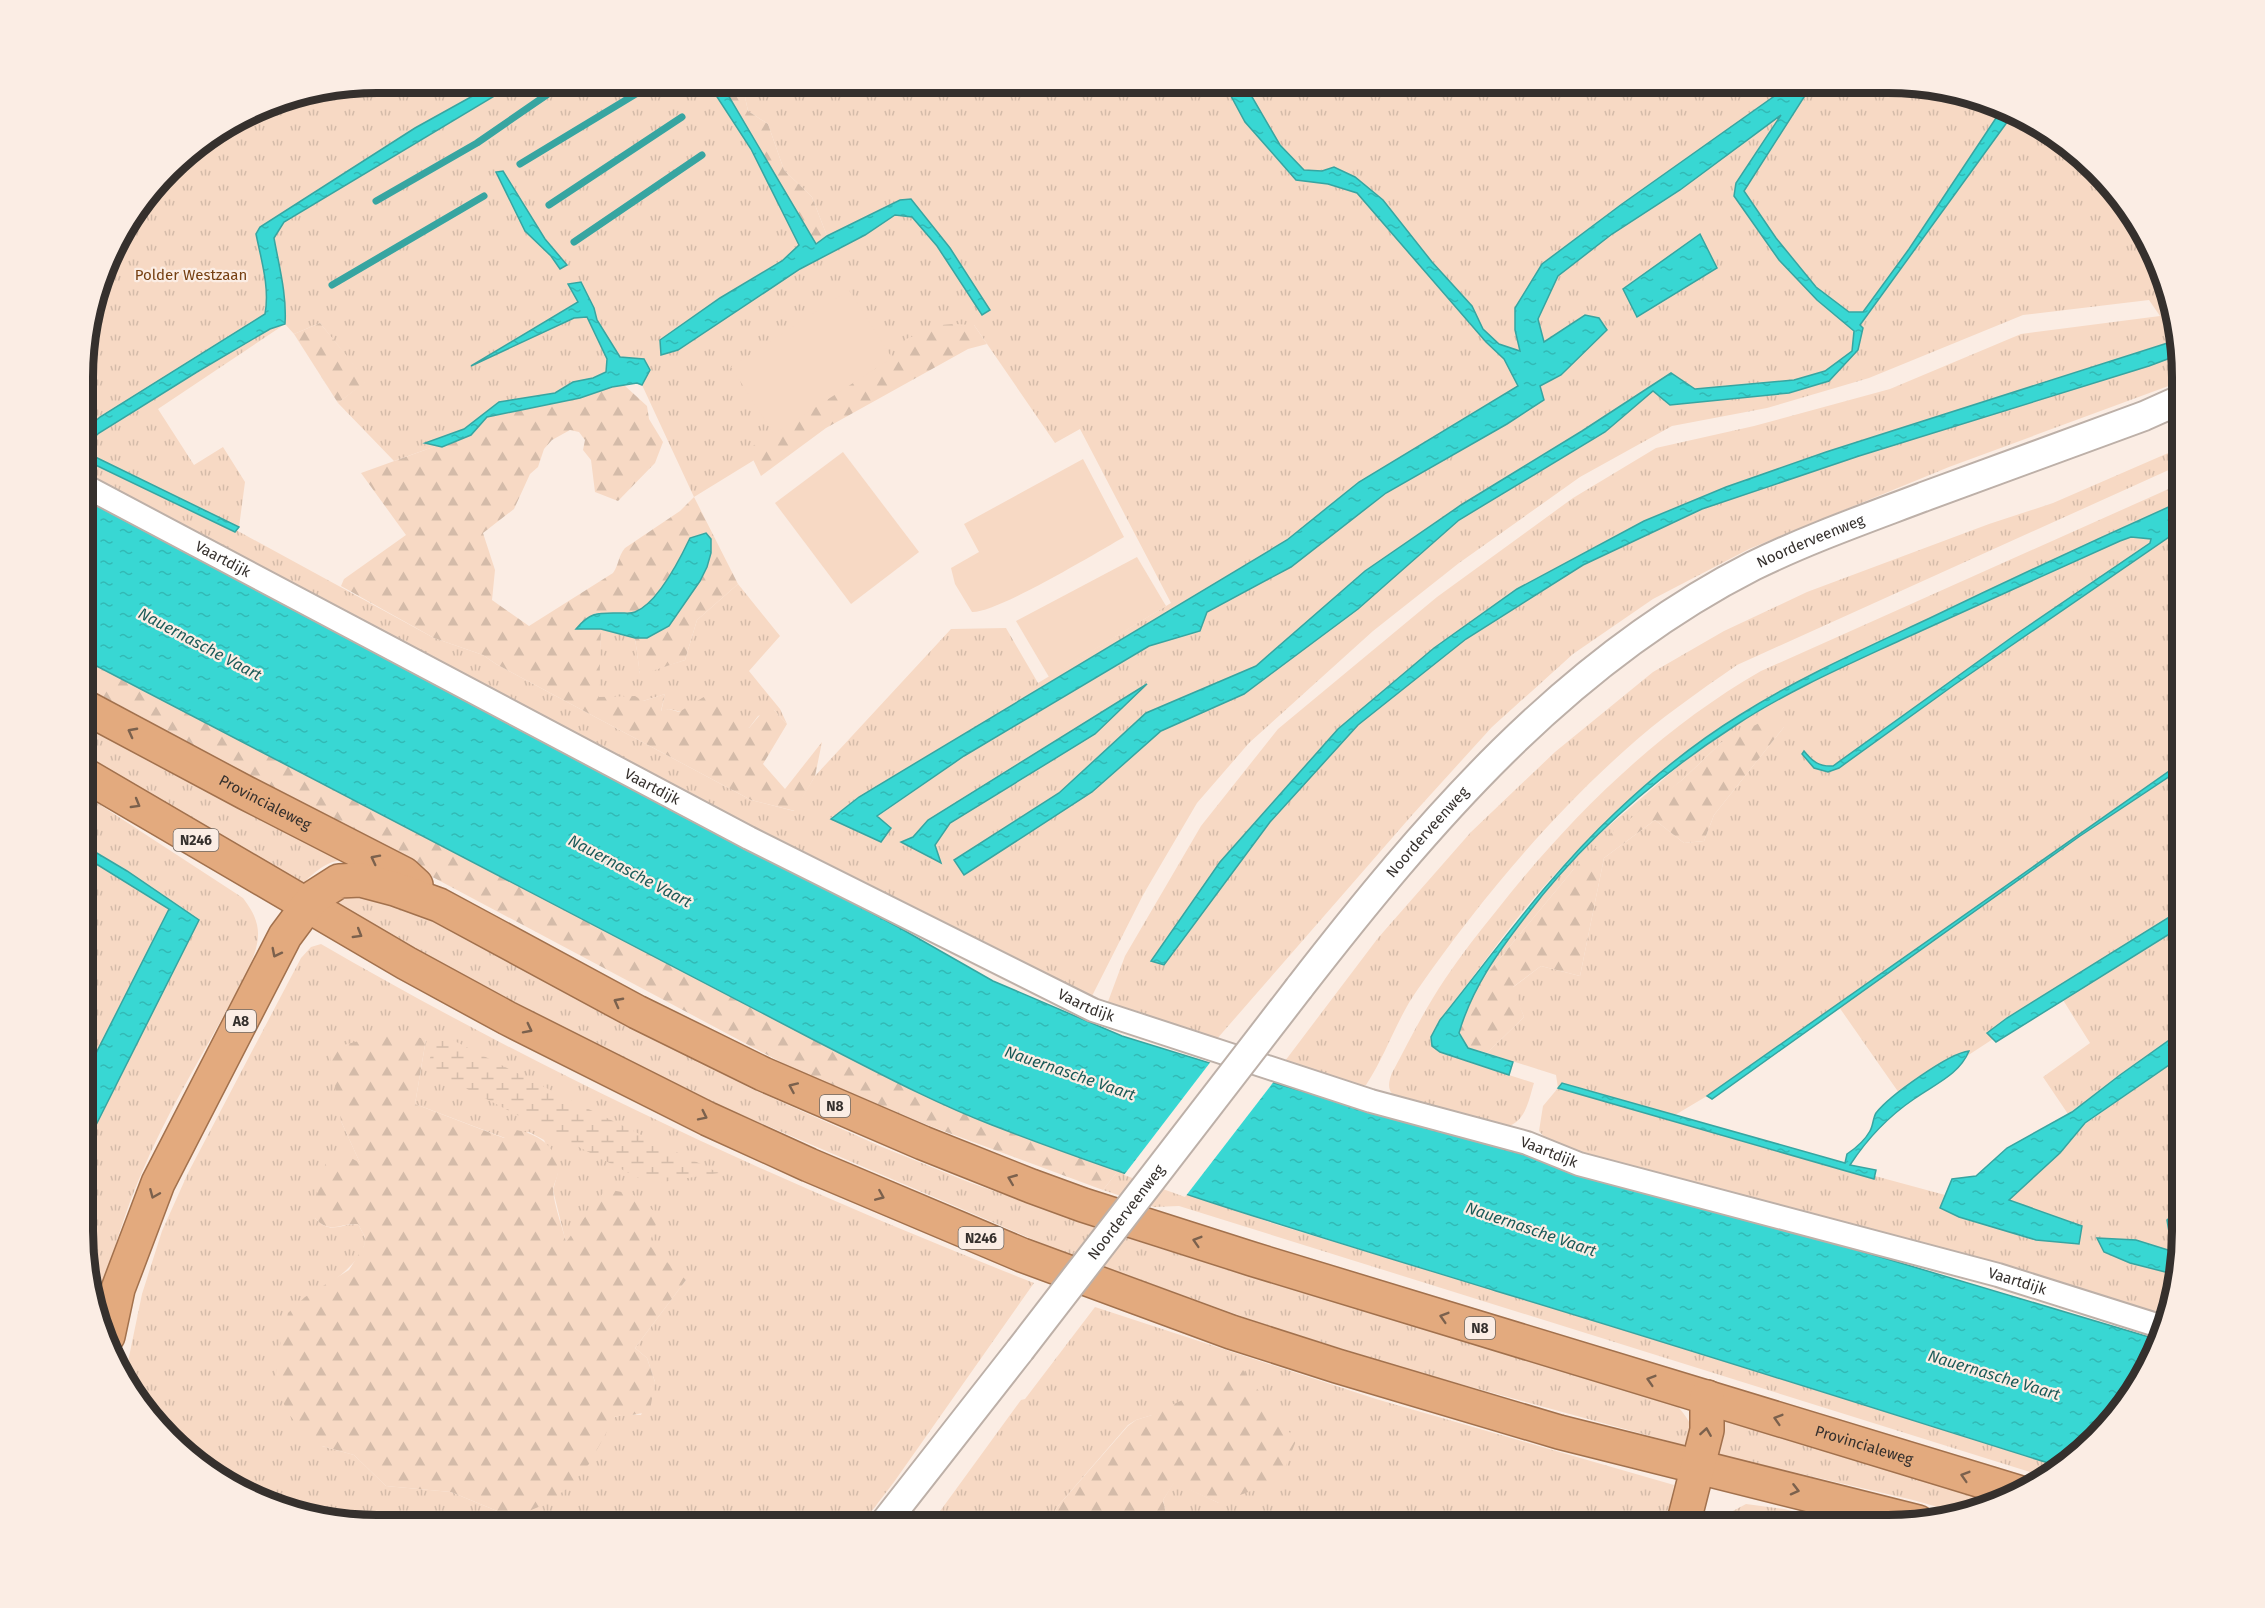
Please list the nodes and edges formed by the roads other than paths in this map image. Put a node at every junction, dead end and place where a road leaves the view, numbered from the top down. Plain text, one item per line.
1 (2172, 403) edge
2 (93, 490) edge
3 (93, 711) edge
4 (93, 780) edge
5 (308, 904) junction
6 (439, 905) junction
7 (2156, 1325) edge
8 (110, 1326) edge
9 (1707, 1397) junction
10 (1698, 1465) junction
11 (2006, 1489) edge
12 (891, 1515) edge
13 (1686, 1515) edge
14 (1890, 1515) edge

1 - 12 street, Noorderveenweg, bridge
2 - 7 street, Vaartdijk
6 -> 3 highway, Provincialeweg
4 -> 5 highway, N246
5 - 6 highway, A8
5 -> 8 highway, A8
5 -> 10 highway, N246
9 -> 6 highway, N8
10 -> 9 highway
11 -> 9 highway, Provincialeweg / N8
10 - 13 highway
10 -> 14 highway

